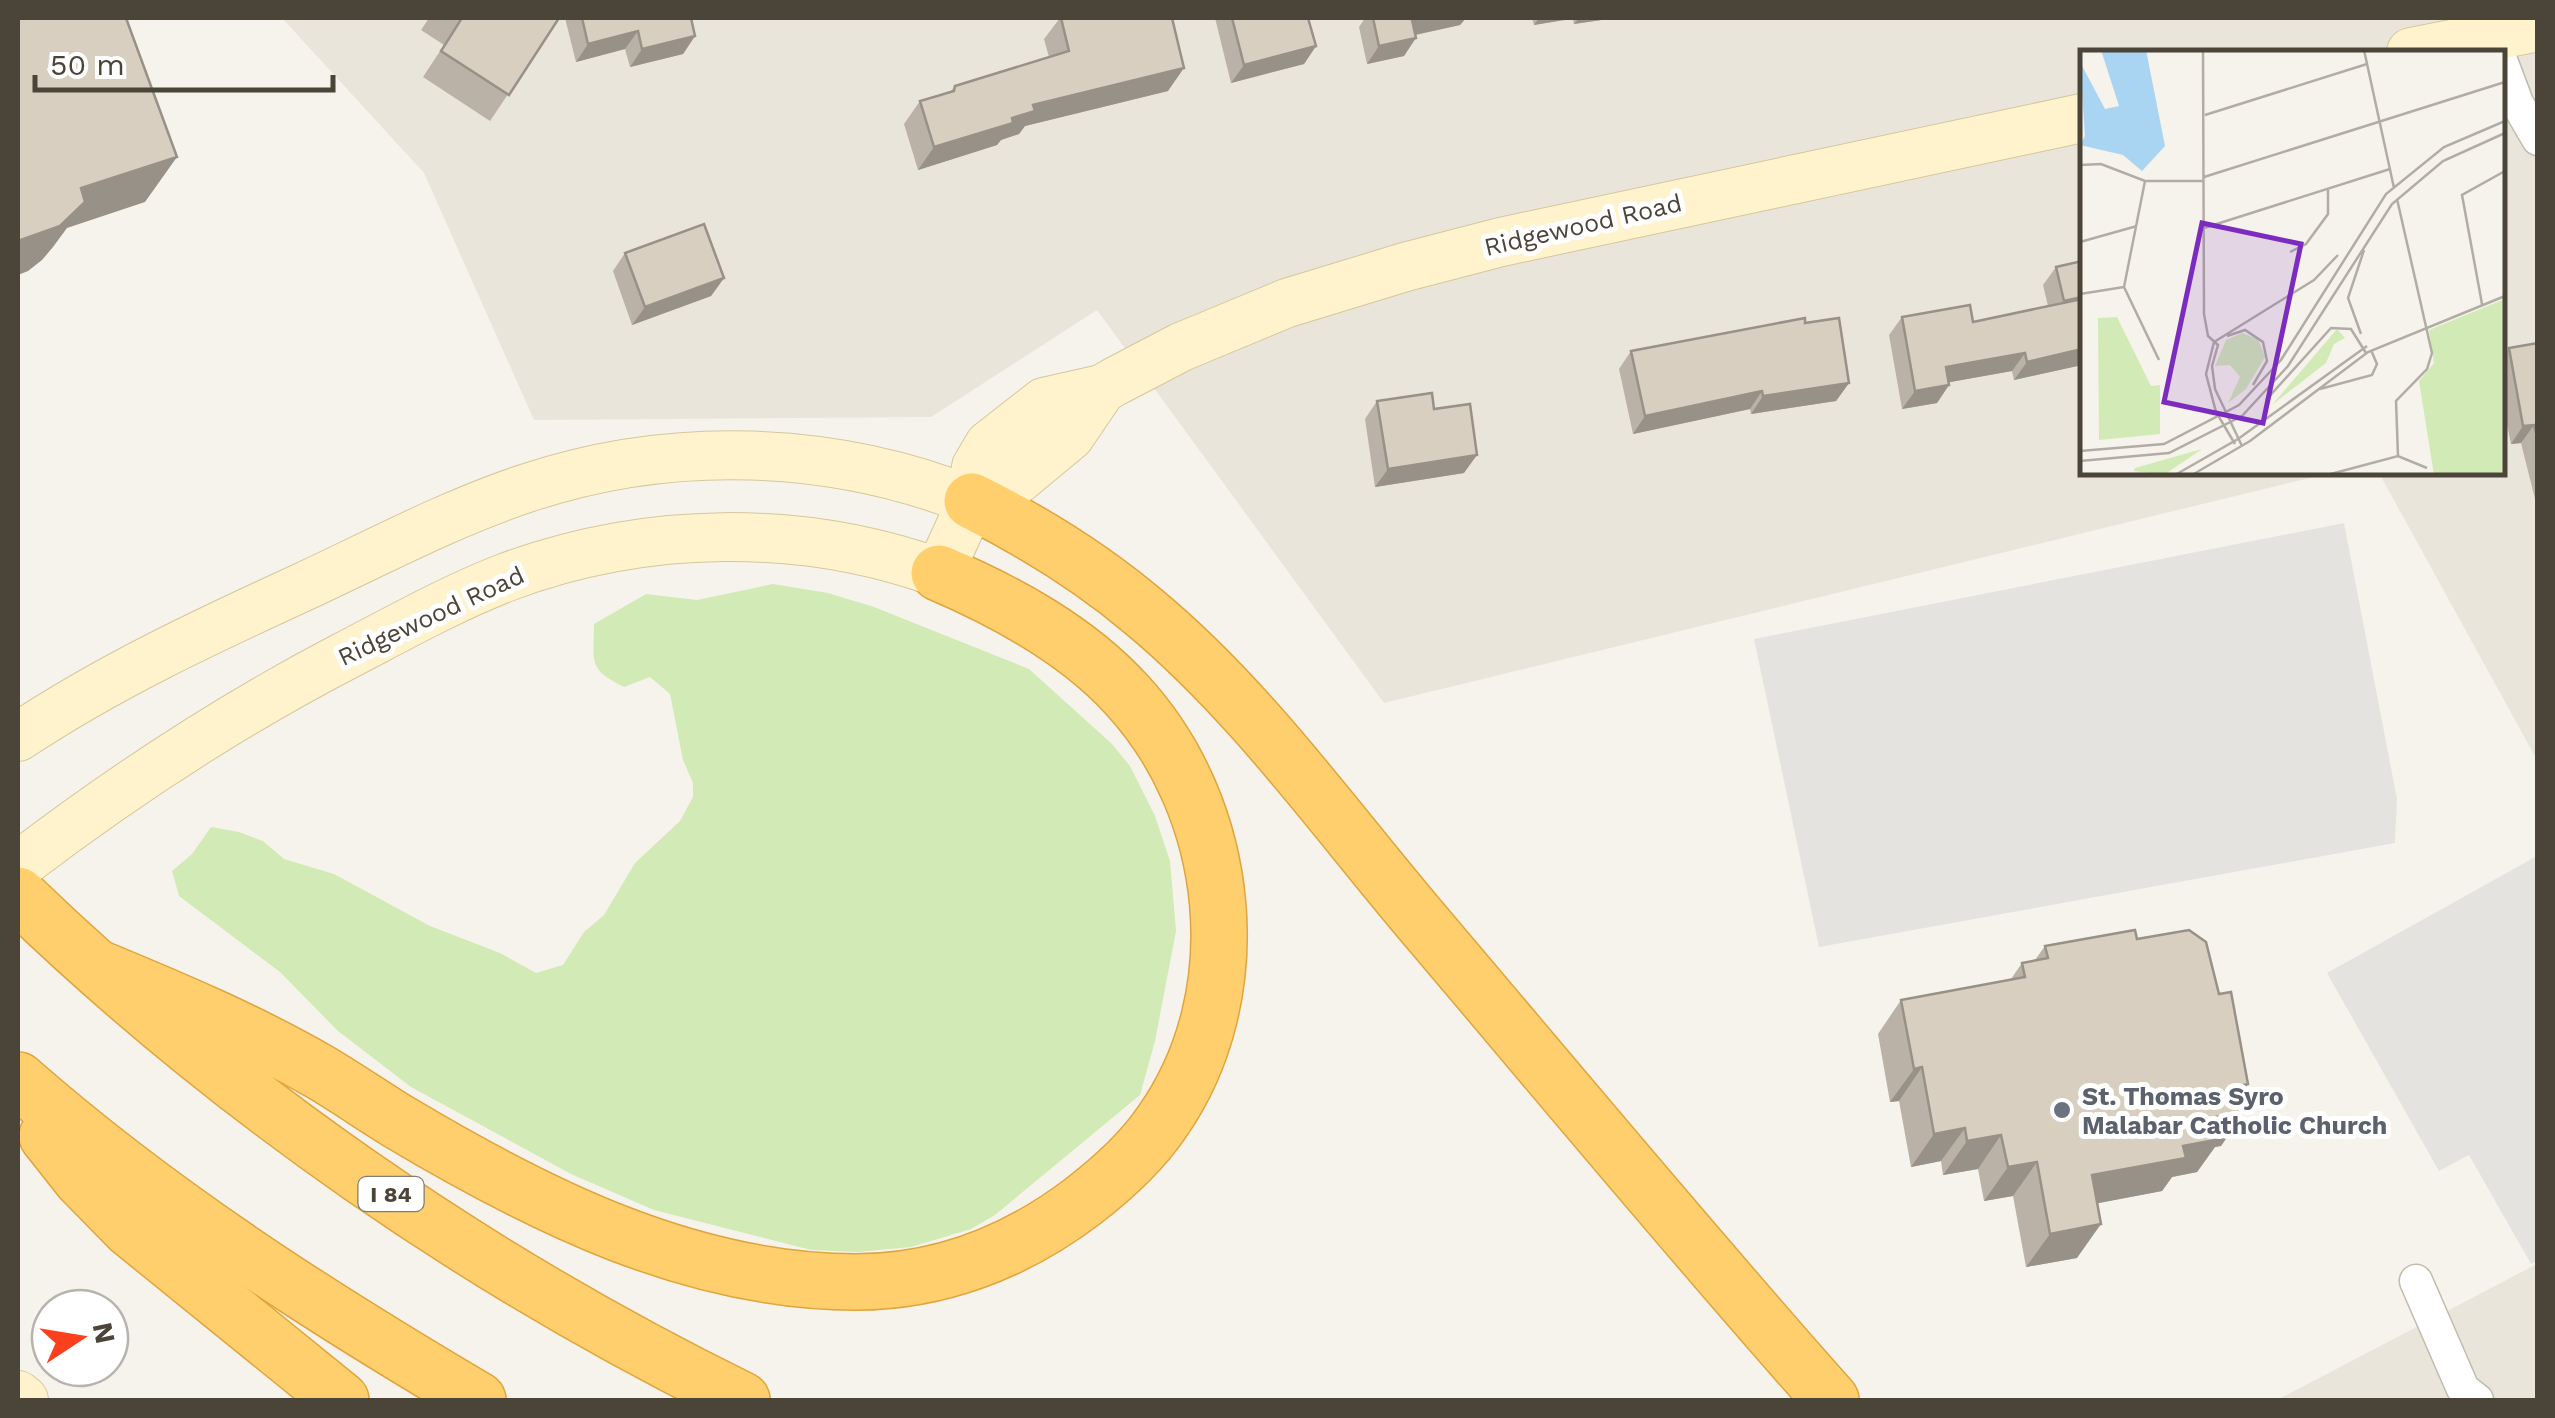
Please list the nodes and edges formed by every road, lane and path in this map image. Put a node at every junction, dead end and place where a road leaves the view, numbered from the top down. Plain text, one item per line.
1 (2508, 45) edge
2 (2439, 50) edge
3 (2080, 118) edge
4 (2538, 139) edge
5 (972, 502) junction
6 (939, 573) junction
7 (18, 737) edge
8 (18, 866) edge
9 (18, 895) edge
10 (84, 956) junction
11 (18, 1080) edge
12 (18, 1092) edge
13 (2416, 1282) dead end
14 (18, 1395) edge
15 (24, 1400) edge
16 (341, 1400) edge
17 (478, 1400) edge
18 (742, 1400) edge
19 (1831, 1400) edge
20 (2477, 1400) edge

1 - 2 main road
1 - 4 street
3 - 5 main road, Ridgewood Road
5 - 6 main road, Ridgewood Road
5 - 7 main road
5 - 19 highway
6 - 8 main road, Ridgewood Road
6 - 10 highway
9 - 10 highway, I 84
10 - 18 highway, I 84
11 - 17 highway
12 - 16 highway
13 - 20 street
14 - 15 main road

